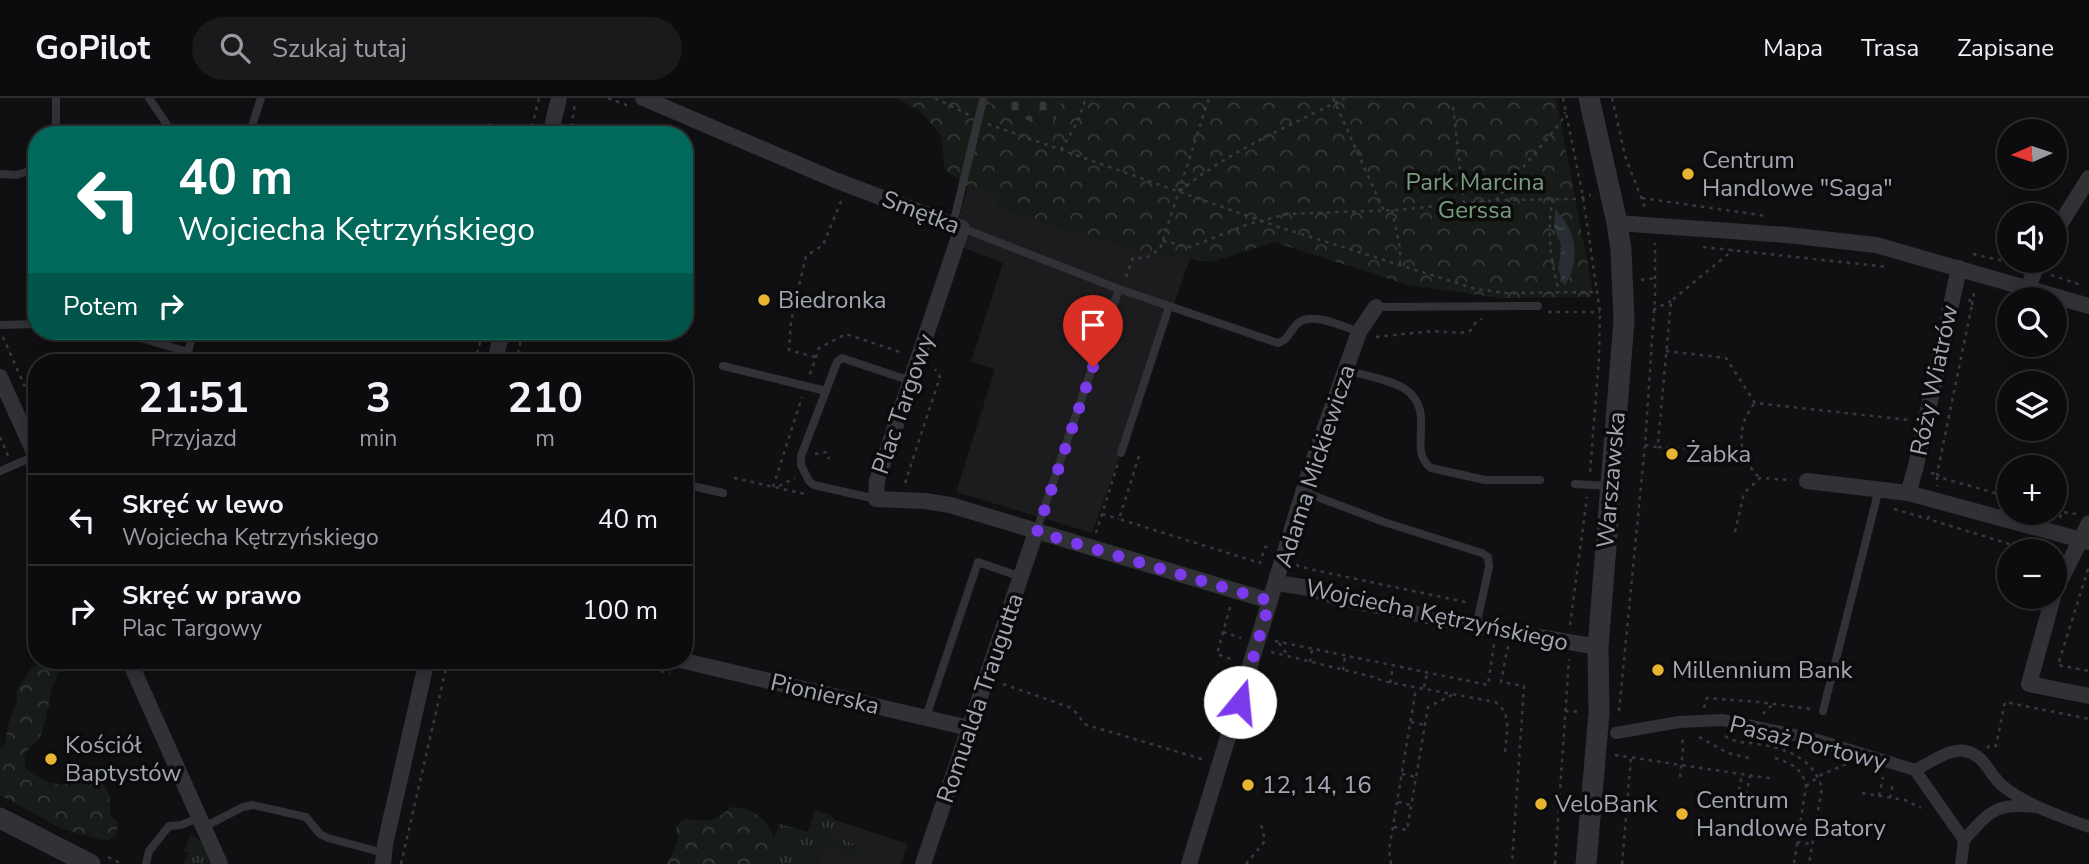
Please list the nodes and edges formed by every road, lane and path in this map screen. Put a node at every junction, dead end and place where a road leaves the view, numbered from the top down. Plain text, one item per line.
1 (56, 98) edge
2 (149, 98) edge
3 (261, 98) edge
4 (540, 98) edge
5 (559, 98) edge
6 (573, 98) edge
7 (608, 98) edge
8 (935, 98) edge
9 (1086, 98) edge
10 (1209, 98) edge
11 (1333, 98) edge
12 (1345, 98) edge
13 (1563, 98) edge
14 (1589, 98) edge
15 (1612, 98) edge
16 (983, 100) dead end
17 (638, 103) edge
18 (1335, 103) junction
19 (1453, 107) dead end
20 (1566, 110) junction
21 (979, 120) junction
22 (491, 121) dead end
23 (56, 126) edge
24 (168, 126) edge
25 (252, 126) edge
26 (490, 126) edge
27 (532, 126) edge
28 (552, 126) edge
29 (572, 126) edge
30 (1061, 150) junction
31 (28, 172) edge
32 (0, 174) edge
33 (2089, 178) edge
34 (1610, 190) junction
35 (1180, 191) junction
36 (844, 195) dead end
37 (1583, 197) junction
38 (1553, 198) junction
39 (1496, 200) junction
40 (1464, 203) junction
41 (1392, 210) junction
42 (1384, 211) junction
43 (2067, 213) edge
44 (1262, 220) junction
45 (1617, 223) junction
46 (958, 226) junction
47 (1651, 226) junction
48 (1163, 241) junction
49 (1694, 246) dead end
50 (1733, 250) junction
51 (1400, 265) junction
52 (1893, 267) dead end
53 (1959, 268) junction
54 (2034, 273) edge
55 (2028, 287) joint
56 (1982, 289) dead end
57 (1120, 290) junction
58 (1547, 292) junction
59 (1559, 292) junction
60 (1597, 292) junction
61 (1974, 293) junction
62 (2067, 299) edge
63 (1671, 301) junction
64 (1972, 305) junction
65 (1538, 306) dead end
66 (2089, 306) edge
67 (1169, 307) junction
68 (1377, 307) joint
69 (1653, 310) junction
70 (1600, 312) junction
71 (1484, 319) dead end
72 (28, 324) edge
73 (0, 325) edge
74 (0, 332) edge
75 (1359, 332) junction
76 (1375, 338) dead end
77 (147, 340) edge
78 (191, 340) edge
79 (1666, 351) junction
80 (815, 357) dead end
81 (723, 366) dead end
82 (935, 369) dead end
83 (1347, 370) junction
84 (0, 377) edge
85 (911, 381) junction
86 (826, 391) junction
87 (28, 394) edge
88 (1755, 403) junction
89 (1915, 420) dead end
90 (0, 437) edge
91 (28, 440) edge
92 (1645, 445) junction
93 (1657, 447) junction
94 (1121, 453) joint
95 (1742, 453) junction
96 (812, 456) dead end
97 (1139, 456) dead end
98 (829, 459) dead end
99 (28, 461) edge
100 (13, 466) junction
101 (0, 471) edge
102 (733, 478) dead end
103 (1760, 478) junction
104 (1540, 480) dead end
105 (1807, 481) joint
106 (1575, 484) dead end
107 (1589, 484) junction
108 (693, 486) edge
109 (1611, 486) junction
110 (903, 489) dead end
111 (1879, 489) junction
112 (1304, 492) junction
113 (723, 493) dead end
114 (1908, 493) junction
115 (1997, 494) edge
116 (813, 496) dead end
117 (876, 499) junction
118 (1886, 507) dead end
119 (1102, 514) junction
120 (1119, 519) junction
121 (1928, 519) dead end
122 (2089, 523) edge
123 (1037, 532) junction
124 (1735, 532) dead end
125 (2084, 541) edge
126 (1265, 547) dead end
127 (1091, 548) junction
128 (1298, 555) dead end
129 (2088, 569) edge
130 (2067, 572) edge
131 (1021, 577) junction
132 (1276, 583) junction
133 (1232, 601) dead end
134 (1270, 601) junction
135 (2050, 609) edge
136 (1478, 618) junction
137 (1247, 631) dead end
138 (1223, 632) junction
139 (1495, 637) dead end
140 (1509, 640) dead end
141 (1272, 641) dead end
142 (1278, 642) junction
143 (1568, 643) junction
144 (1598, 647) junction
145 (1312, 650) junction
146 (1268, 651) dead end
147 (1289, 657) junction
148 (1345, 657) junction
149 (1237, 661) dead end
150 (1310, 662) junction
151 (693, 663) edge
152 (1393, 667) junction
153 (133, 669) edge
154 (425, 669) edge
155 (446, 669) edge
156 (1343, 670) junction
157 (2089, 671) edge
158 (1427, 673) junction
159 (999, 683) dead end
160 (1390, 683) junction
161 (1424, 687) junction
162 (1416, 688) junction
163 (1456, 693) junction
164 (2089, 696) edge
165 (1773, 704) junction
166 (1704, 708) dead end
167 (1823, 711) joint
168 (1761, 715) dead end
169 (926, 718) junction
170 (2089, 719) edge
171 (1411, 722) junction
172 (1425, 725) junction
173 (969, 728) junction
174 (1616, 733) junction
175 (1699, 737) dead end
176 (1725, 737) dead end
177 (1684, 739) dead end
178 (1505, 753) dead end
179 (1979, 756) junction
180 (1631, 757) junction
181 (1775, 758) dead end
182 (1753, 759) dead end
183 (1850, 762) dead end
184 (1681, 763) junction
185 (1202, 770) dead end
186 (1915, 770) junction
187 (1402, 774) junction
188 (1742, 774) junction
189 (1750, 776) junction
190 (1416, 777) junction
191 (1679, 777) dead end
192 (1818, 777) junction
193 (1883, 777) dead end
194 (1774, 779) dead end
195 (1893, 782) dead end
196 (1807, 786) junction
197 (1628, 788) junction
198 (1634, 788) dead end
199 (1862, 793) dead end
200 (1880, 796) junction
201 (1891, 798) junction
202 (1397, 802) junction
203 (1412, 805) junction
204 (1921, 808) dead end
205 (2040, 808) junction
206 (0, 818) edge
207 (202, 822) junction
208 (1256, 824) dead end
209 (1393, 827) junction
210 (2089, 827) edge
211 (1964, 840) junction
212 (1797, 842) junction
213 (1812, 844) junction
214 (383, 858) edge
215 (90, 864) edge
216 (146, 864) edge
217 (220, 864) edge
218 (401, 864) edge
219 (923, 864) edge
220 (1189, 864) edge
221 (1246, 864) edge
222 (1391, 864) edge
223 (1512, 864) edge
224 (1555, 864) edge
225 (1586, 864) edge
226 (1622, 864) edge
227 (1794, 864) edge
228 (1809, 864) edge
229 (1961, 864) edge

1 - 23 lane
2 - 24 lane
3 - 25 lane
4 - 27 path
5 - 28 street
6 - 29 path
7 - 17 path
8 - 21 path
9 - 30 path
10 - 35 path
11 - 18 path
12 - 18 path
13 - 20 path
14 - 34 street, Warszawska
15 - 47 path
16 - 21 lane
17 - 46 street, Smętka
18 - 35 path
18 - 42 path
19 - 40 path
20 - 37 path
20 - 39 path
21 - 30 path
21 - 46 lane
22 - 26 path
30 - 35 path
31 - 32 lane
33 - 43 street
34 - 37 path
34 - 45 street, Warszawska
35 - 44 path
35 - 48 path
36 - 80 path
37 - 38 path
37 - 60 path
38 - 39 path
38 - 59 path
39 - 40 path
40 - 41 path
41 - 42 path
41 - 51 path
42 - 44 path
44 - 48 path
44 - 51 path
45 - 47 street
45 - 109 street, Warszawska
46 - 57 lane, Smętka
46 - 85 street, Plac Targowy
47 - 53 street
47 - 69 path
48 - 57 path
49 - 50 path
50 - 52 path
50 - 63 path
51 - 58 path
53 - 55 street
53 - 114 street, Róży Wiatrów
54 - 55 street
56 - 61 path
57 - 67 lane, Smętka
57 - 123 lane
58 - 59 path
58 - 70 path
59 - 60 path
60 - 70 path
61 - 64 path
61 - 64 path
62 - 66 street
63 - 69 path
63 - 79 path
64 - 115 path
65 - 68 lane, Adama Mickiewicza
67 - 75 lane, Smętka
67 - 94 lane
68 - 75 street, Adama Mickiewicza
69 - 92 path
70 - 107 path
71 - 76 path
72 - 73 lane
74 - 87 path
75 - 83 street, Adama Mickiewicza
77 - 78 lane
79 - 88 path
79 - 93 path
81 - 86 lane
82 - 110 path
83 - 104 lane
83 - 112 street, Adama Mickiewicza
84 - 91 street
85 - 86 lane
85 - 117 street, Plac Targowy
86 - 117 lane
88 - 89 path
88 - 95 path
90 - 100 path
92 - 93 path
92 - 174 path
93 - 95 path
94 - 119 path
95 - 103 path
96 - 98 path
97 - 120 path
99 - 100 lane
100 - 101 lane
102 - 116 path
103 - 105 path
103 - 124 path
105 - 111 street
106 - 107 lane
107 - 109 lane
107 - 143 path
108 - 113 lane
109 - 144 street, Warszawska
111 - 114 street
111 - 167 lane
112 - 132 street, Adama Mickiewicza
112 - 136 lane
114 - 125 street
117 - 123 street, Plac Targowy
118 - 121 path
119 - 120 path
119 - 127 path
120 - 126 path
122 - 125 street
123 - 127 street, Wojciecha Kętrzyńskiego
123 - 131 street, Romualda Traugutta
125 - 130 street
127 - 134 street, Wojciecha Kętrzyńskiego
128 - 136 path
129 - 157 path
131 - 169 lane
131 - 173 street, Romualda Traugutta
132 - 134 street, Adama Mickiewicza
132 - 136 street, Wojciecha Kętrzyńskiego
133 - 138 path
134 - 220 street, Adama Mickiewicza
135 - 164 street
136 - 143 street, Wojciecha Kętrzyńskiego
137 - 138 path
138 - 149 path
139 - 158 path
140 - 223 path
141 - 142 path
142 - 145 path
142 - 147 path
143 - 144 street, Wojciecha Kętrzyńskiego
143 - 224 path
144 - 225 street, Warszawska
145 - 148 path
145 - 150 path
146 - 147 path
147 - 150 path
148 - 152 path
148 - 156 path
150 - 156 path
151 - 169 street, Pionierska
152 - 158 path
152 - 160 path
153 - 207 street
154 - 214 street
155 - 218 path
156 - 160 path
158 - 161 path
159 - 185 path
160 - 162 path
161 - 162 path
161 - 163 path
162 - 171 path
163 - 172 path
163 - 178 path
165 - 166 path
165 - 167 path
165 - 168 path
169 - 173 street, Pionierska
170 - 179 path
171 - 172 path
171 - 187 path
172 - 190 path
173 - 219 street, Romualda Traugutta
174 - 180 path
174 - 186 street, Pasaż Portowy
175 - 182 path
176 - 192 path
177 - 184 path
179 - 186 street, Pasaż Portowy
179 - 205 street
180 - 184 path
180 - 197 path
181 - 196 path
183 - 192 path
184 - 188 path
184 - 191 path
186 - 211 street, Pasaż Portowy
187 - 190 path
187 - 202 path
188 - 189 path
188 - 189 path
189 - 194 path
190 - 203 path
192 - 196 path
192 - 213 path
193 - 200 path
195 - 201 path
196 - 212 path
197 - 198 path
197 - 226 path
199 - 200 path
200 - 201 path
201 - 204 path
202 - 203 path
202 - 209 path
203 - 209 path
205 - 210 street
205 - 211 street
206 - 215 street
207 - 214 lane
207 - 216 lane
207 - 217 street
208 - 221 path
209 - 222 path
211 - 229 street
212 - 213 path
212 - 227 path
213 - 228 path

